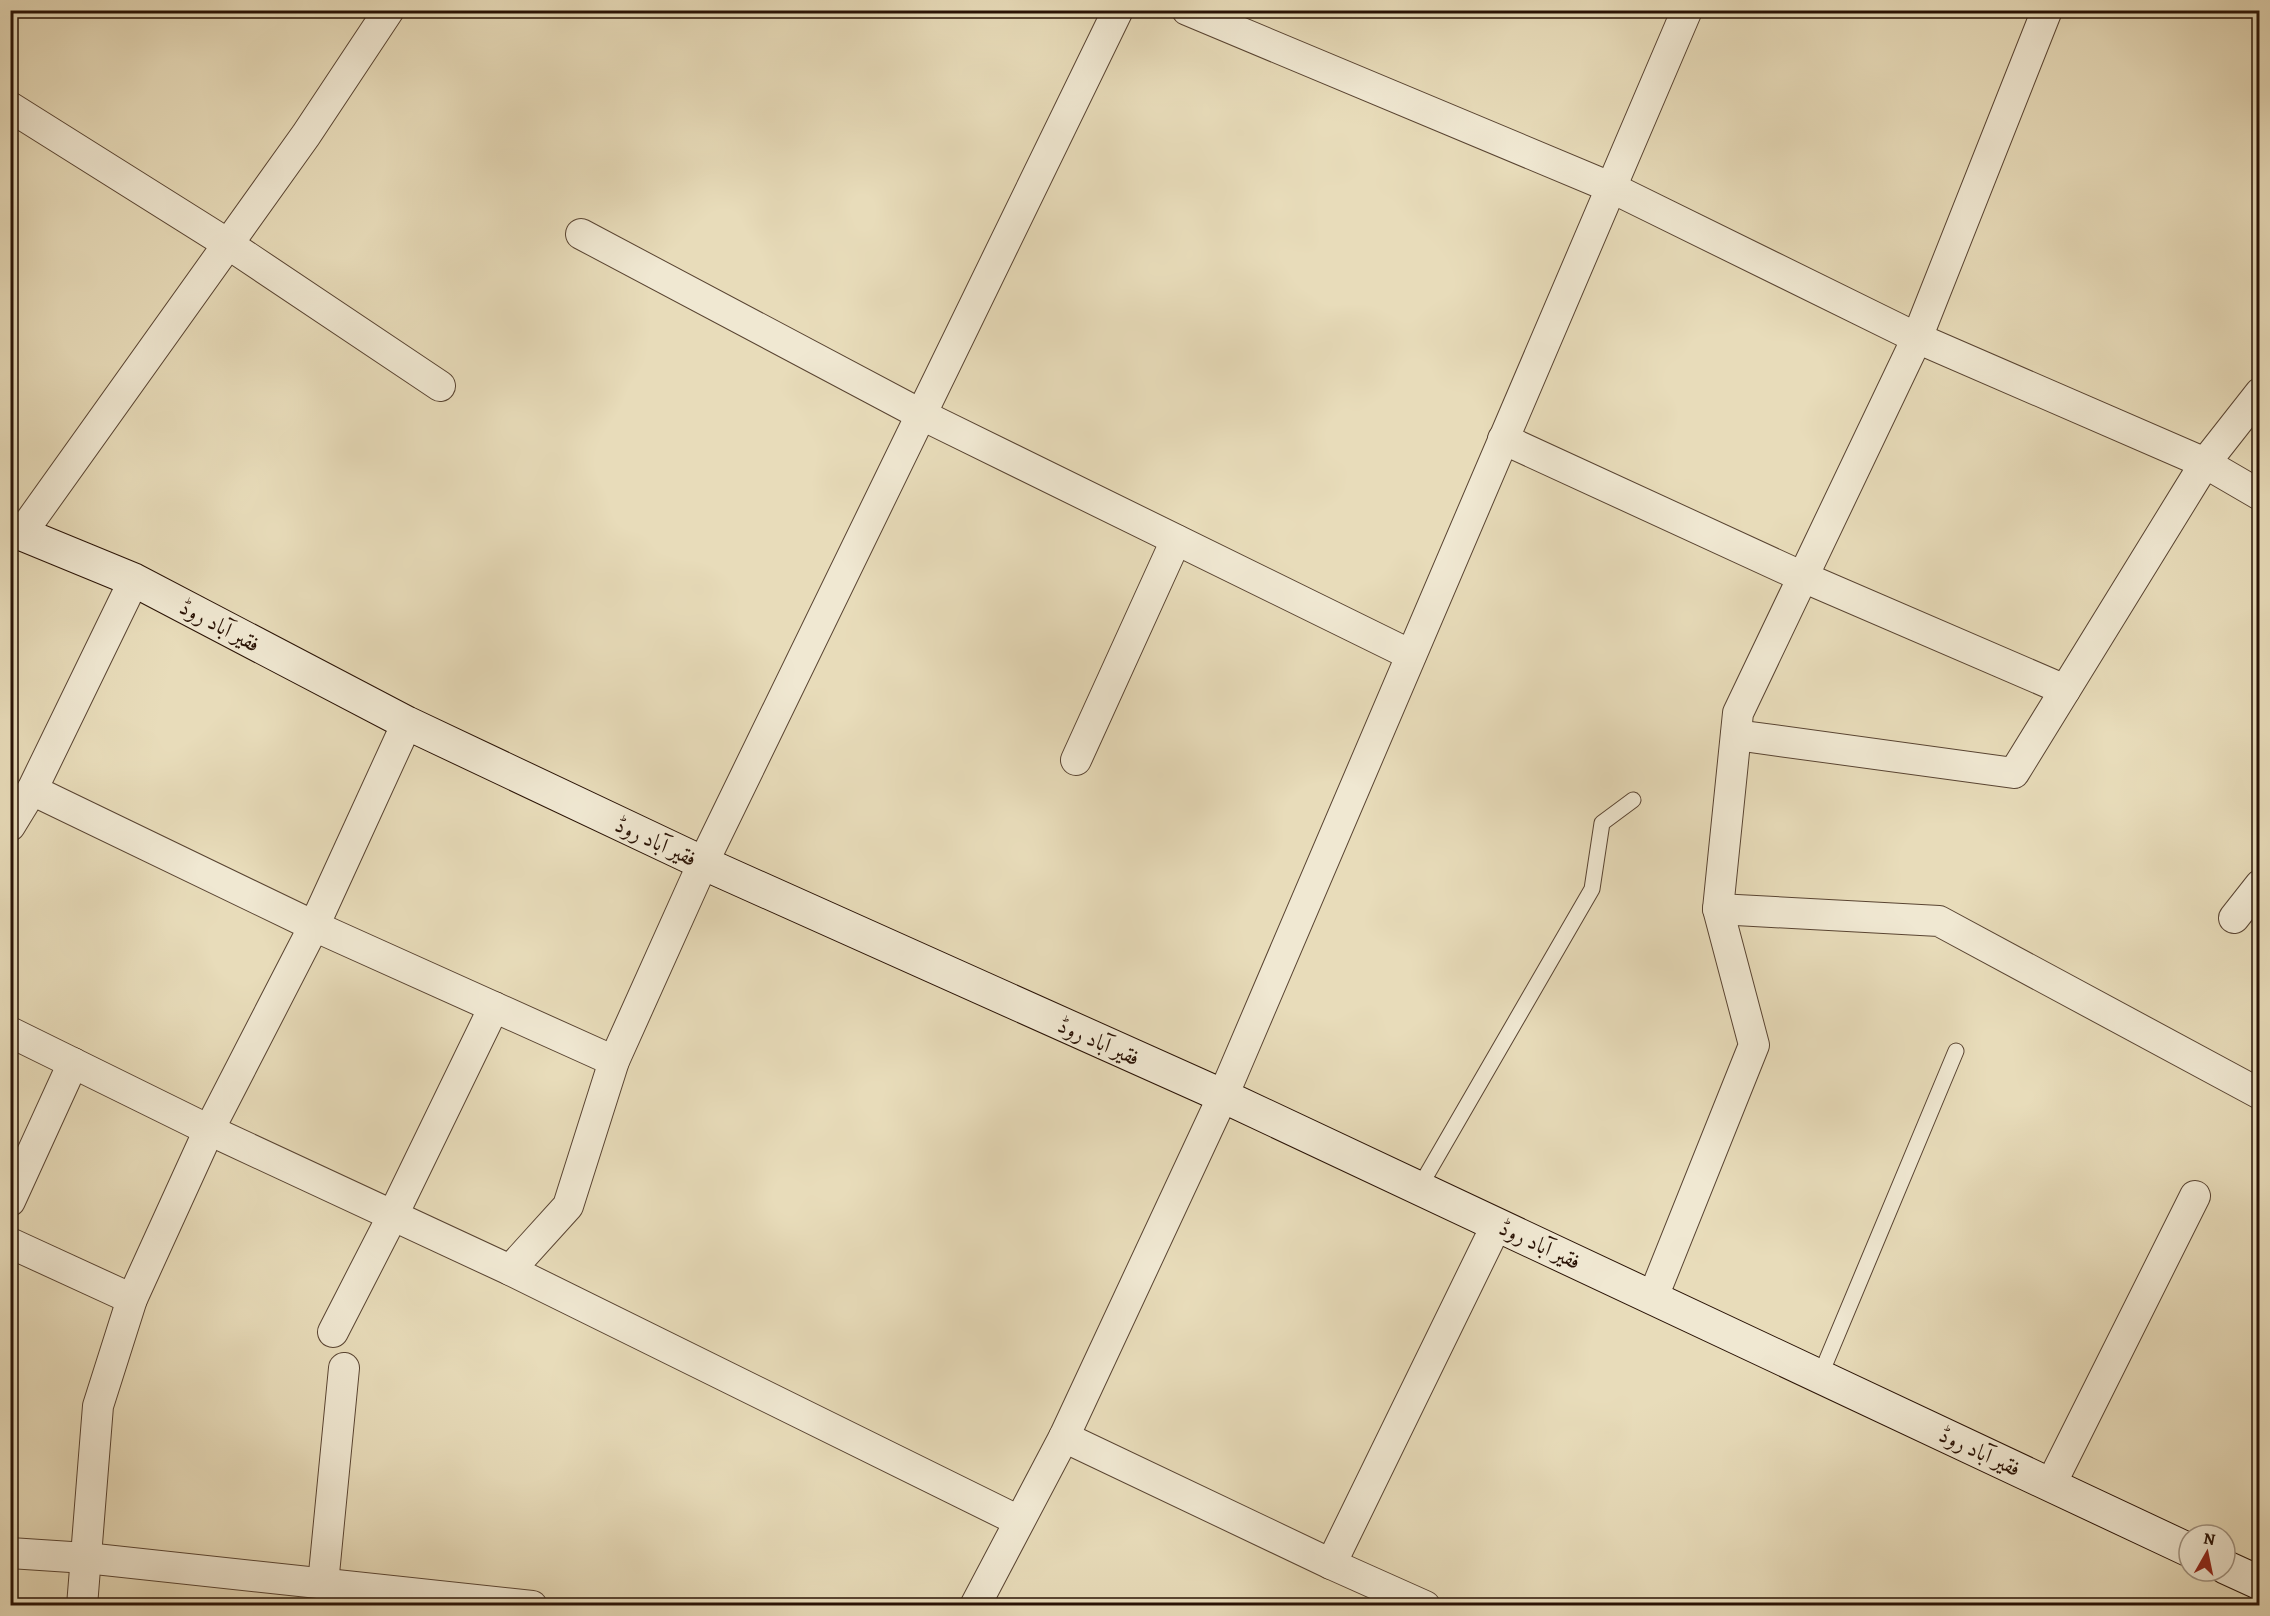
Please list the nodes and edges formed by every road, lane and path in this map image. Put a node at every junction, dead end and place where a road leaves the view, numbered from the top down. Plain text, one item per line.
1 (389, 10) edge
2 (1118, 10) edge
3 (1187, 10) edge
4 (1687, 10) edge
5 (2047, 10) edge
6 (10, 107) edge
7 (1610, 187) junction
8 (581, 234) dead end
9 (228, 244) junction
10 (1917, 338) junction
11 (440, 386) dead end
12 (2259, 393) edge
13 (922, 415) junction
14 (1503, 439) junction
15 (2205, 463) junction
16 (2259, 495) edge
17 (16, 532) edge
18 (1176, 540) junction
19 (1803, 577) junction
20 (134, 580) junction
21 (1411, 655) junction
22 (2065, 690) junction
23 (407, 723) junction
24 (1736, 735) junction
25 (1076, 760) dead end
26 (32, 790) junction
27 (1633, 800) dead end
28 (10, 826) edge
29 (703, 863) junction
30 (2259, 885) edge
31 (1718, 909) junction
32 (2234, 918) dead end
33 (314, 926) junction
34 (494, 1007) junction
35 (10, 1032) edge
36 (1956, 1051) dead end
37 (614, 1061) junction
38 (73, 1063) junction
39 (2259, 1094) edge
40 (1223, 1096) junction
41 (209, 1130) junction
42 (1419, 1188) junction
43 (2195, 1196) dead end
44 (10, 1201) edge
45 (393, 1215) junction
46 (1497, 1224) junction
47 (10, 1243) edge
48 (510, 1270) junction
49 (1653, 1297) junction
50 (132, 1299) junction
51 (333, 1332) dead end
52 (344, 1368) dead end
53 (1820, 1376) junction
54 (1064, 1437) junction
55 (2051, 1485) junction
56 (1019, 1521) junction
57 (2177, 1544) edge
58 (10, 1553) edge
59 (86, 1558) junction
60 (1330, 1564) junction
61 (2237, 1573) edge
62 (2259, 1583) edge
63 (323, 1584) junction
64 (447, 1602) edge
65 (82, 1605) edge
66 (532, 1605) edge
67 (975, 1605) edge
68 (1425, 1605) edge

1 - 9 street
2 - 13 street
3 - 7 street
4 - 7 street
5 - 10 street
6 - 9 street
7 - 10 street
7 - 14 street
8 - 13 street
9 - 11 street
9 - 17 street
10 - 15 street
10 - 19 street
12 - 15 street
13 - 18 street
13 - 29 street
14 - 19 street
14 - 21 street
15 - 16 street
15 - 22 street
17 - 20 street, فقیر آباد روڈ
18 - 21 street
18 - 25 street
19 - 22 street
19 - 24 street
20 - 23 street, فقیر آباد روڈ
20 - 26 street
21 - 40 street
22 - 24 street
23 - 29 street, فقیر آباد روڈ
23 - 33 street
24 - 31 street
26 - 28 street
26 - 33 street
27 - 42 lane
29 - 37 street
29 - 40 street, فقیر آباد روڈ
30 - 32 street
31 - 39 street
31 - 49 street
33 - 34 street
33 - 41 street
34 - 37 street
34 - 45 street
35 - 38 street
36 - 53 lane
37 - 48 street
38 - 41 street
38 - 44 street
40 - 42 street, فقیر آباد روڈ
40 - 54 street
41 - 45 street
41 - 50 street
42 - 46 street, فقیر آباد روڈ
43 - 55 street
45 - 48 street
45 - 51 street
46 - 49 street, فقیر آباد روڈ
46 - 60 street
47 - 50 street
48 - 56 street
49 - 53 street, فقیر آباد روڈ
50 - 59 street
52 - 63 street
53 - 55 street, فقیر آباد روڈ
54 - 56 street
54 - 60 street
55 - 57 street, فقیر آباد روڈ
56 - 67 street
58 - 59 street
59 - 63 street
59 - 65 street
60 - 68 street
61 - 62 street
63 - 64 street
64 - 66 street

